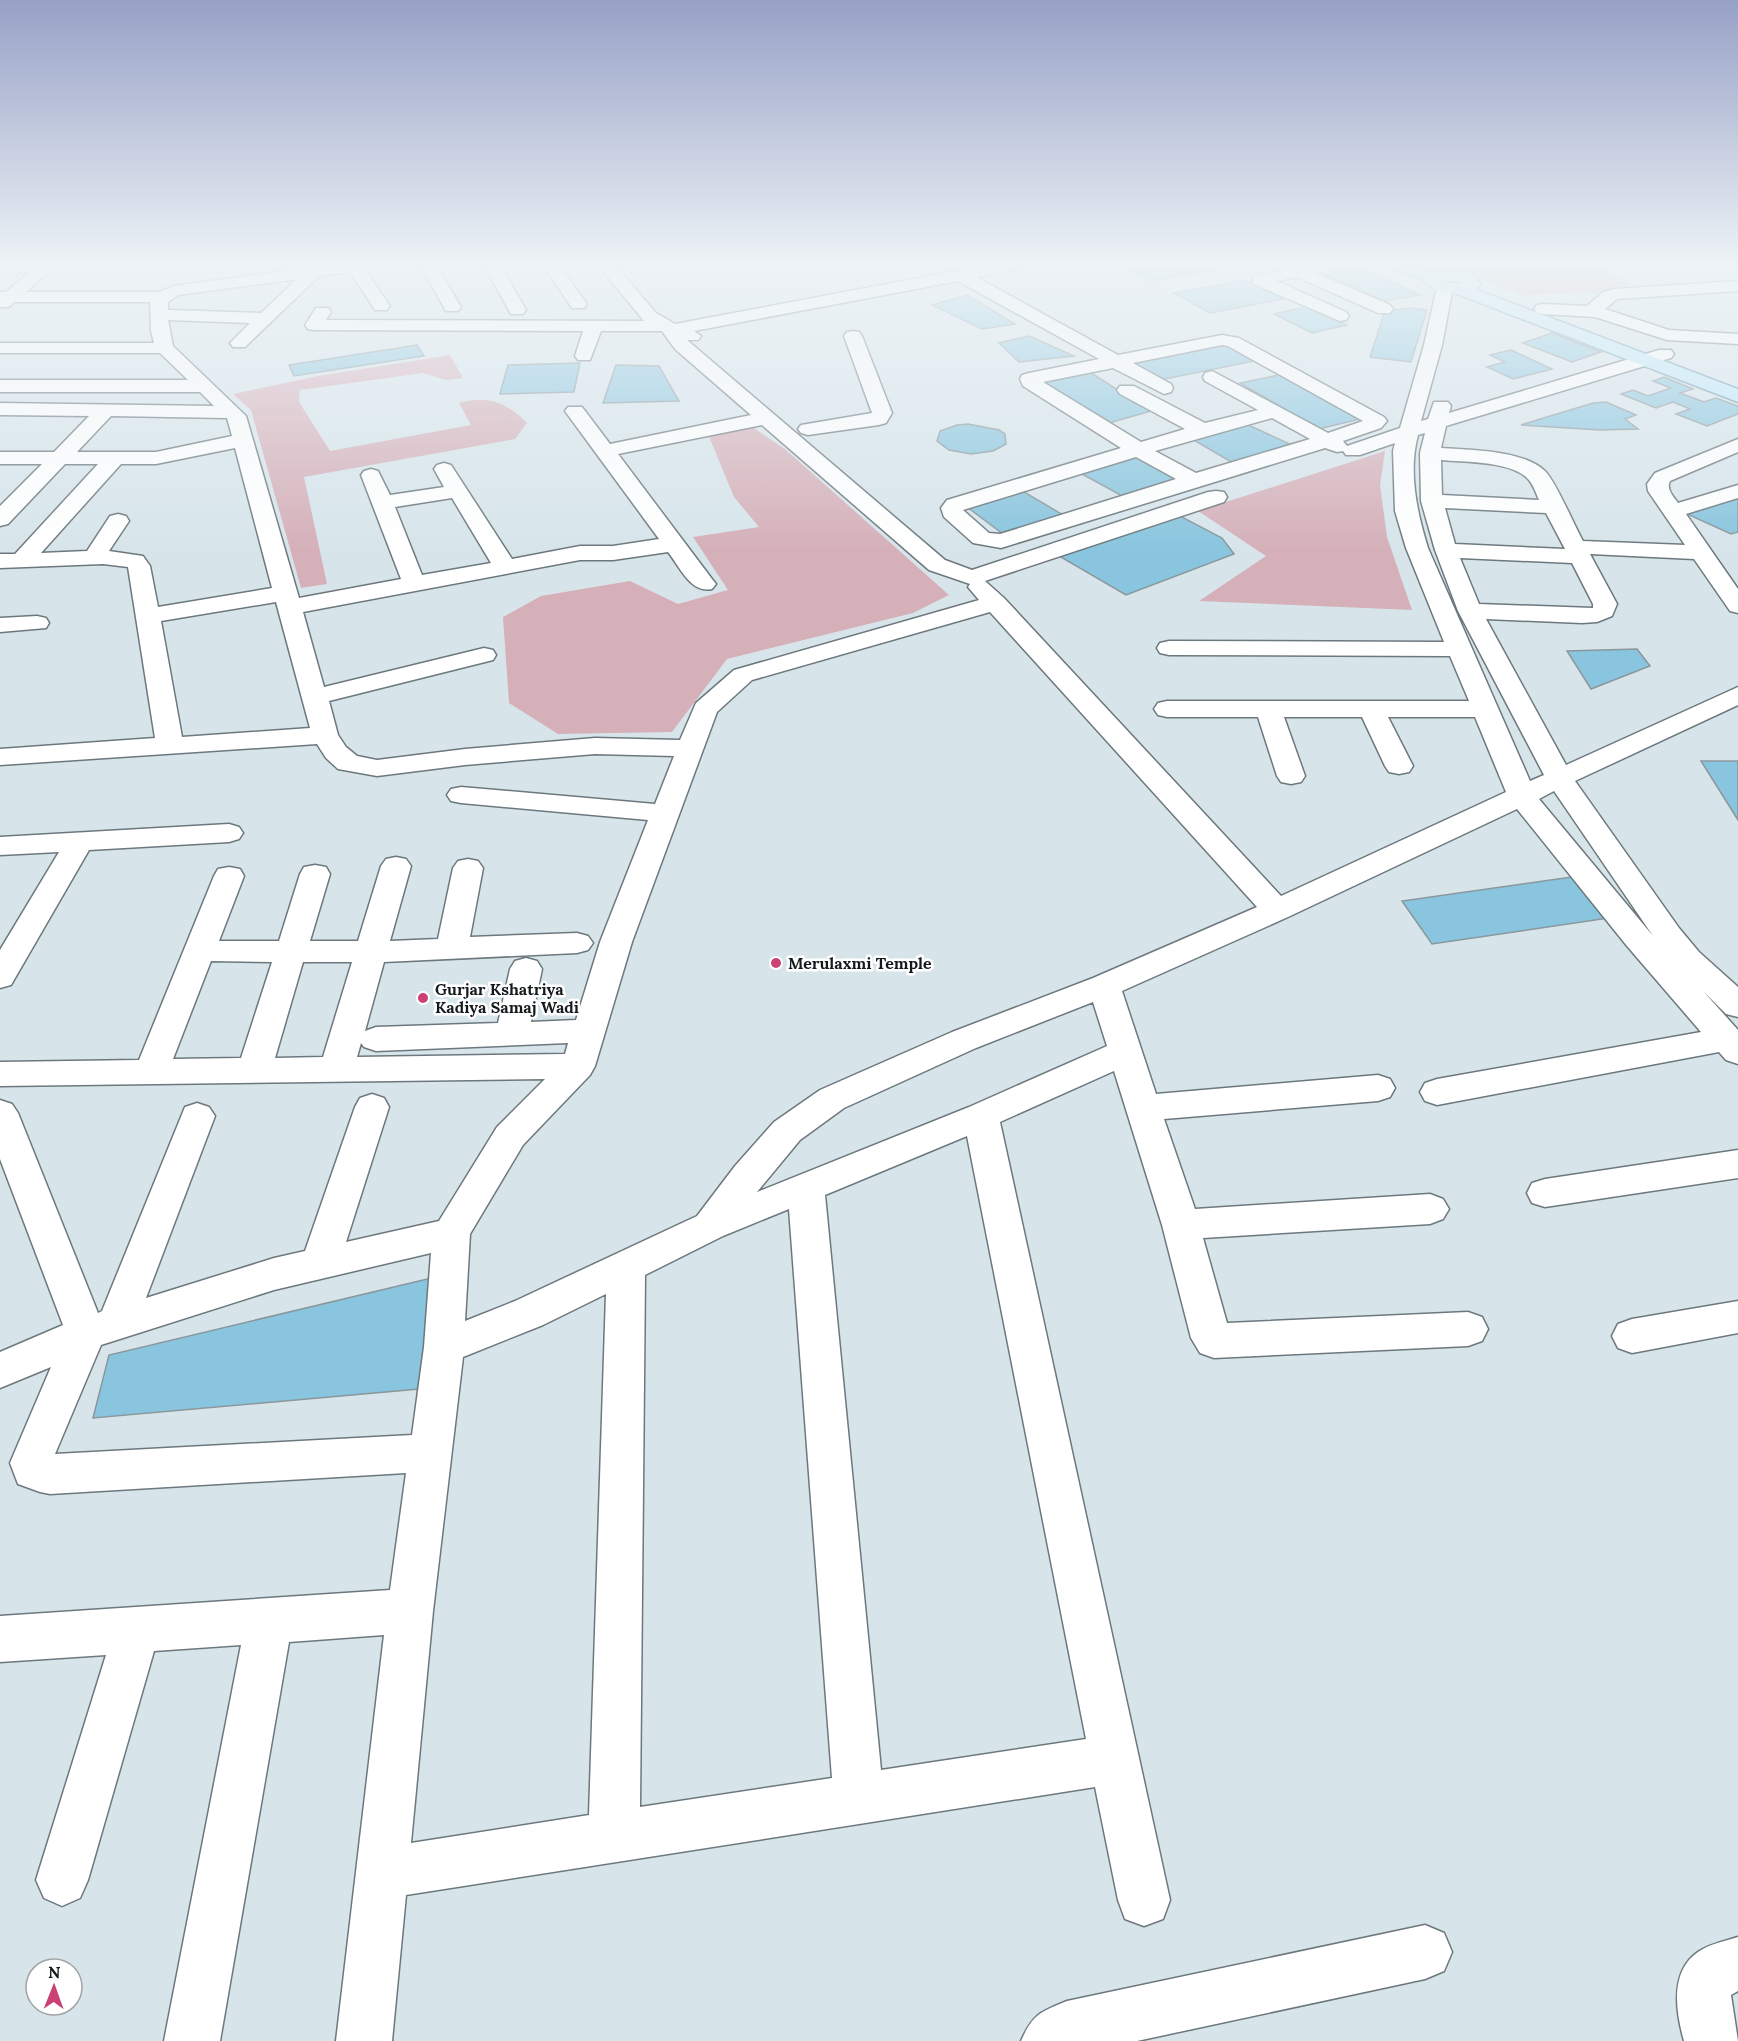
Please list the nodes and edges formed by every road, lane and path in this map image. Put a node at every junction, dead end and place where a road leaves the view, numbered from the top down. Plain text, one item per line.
1 (180, 360) edge
2 (699, 360) edge
3 (862, 360) edge
4 (1121, 360) edge
5 (1265, 360) edge
6 (1429, 360) edge
7 (1447, 360) edge
8 (1682, 360) edge
9 (1117, 361) junction
10 (1644, 361) joint
11 (1272, 364) junction
12 (1086, 367) junction
13 (1212, 377) junction
14 (1738, 381) edge
15 (0, 386) edge
16 (205, 386) junction
17 (1164, 388) junction
18 (1135, 394) junction
19 (1738, 396) edge
20 (106, 410) junction
21 (575, 411) dead end
22 (232, 412) junction
23 (1273, 412) junction
24 (4, 413) edge
25 (790, 414) dead end
26 (1173, 415) junction
27 (766, 418) junction
28 (1250, 419) junction
29 (1151, 420) dead end
30 (1438, 423) junction
31 (1128, 426) dead end
32 (808, 429) junction
33 (1203, 430) junction
34 (1106, 431) junction
35 (1410, 431) junction
36 (243, 440) junction
37 (1174, 440) junction
38 (1738, 445) edge
39 (1304, 448) junction
40 (1138, 450) junction
41 (605, 451) junction
42 (1326, 451) junction
43 (1430, 453) junction
44 (0, 458) edge
45 (59, 458) junction
46 (116, 458) junction
47 (444, 469) dead end
48 (1227, 470) junction
49 (1061, 473) junction
50 (370, 475) dead end
51 (1270, 479) dead end
52 (1193, 480) junction
53 (1025, 484) junction
54 (1237, 490) dead end
55 (457, 491) junction
56 (1738, 491) edge
57 (1432, 501) junction
58 (382, 504) junction
59 (1114, 505) junction
60 (1554, 507) junction
61 (67, 511) junction
62 (1673, 511) junction
63 (3, 512) edge
64 (1078, 517) junction
65 (118, 521) dead end
66 (674, 544) junction
67 (1446, 550) junction
68 (1578, 552) junction
69 (1701, 552) junction
70 (94, 557) junction
71 (11, 561) edge
72 (505, 566) junction
73 (414, 583) junction
74 (704, 584) dead end
75 (984, 590) junction
76 (287, 600) junction
77 (1738, 606) edge
78 (1470, 610) junction
79 (147, 616) junction
80 (37, 623) dead end
81 (0, 625) edge
82 (1169, 648) dead end
83 (1460, 649) junction
84 (484, 655) dead end
85 (1738, 695) edge
86 (315, 697) junction
87 (1167, 709) dead end
88 (1268, 709) junction
89 (1371, 709) junction
90 (1485, 709) junction
91 (325, 735) junction
92 (170, 746) junction
93 (690, 748) junction
94 (0, 757) edge
95 (1399, 766) dead end
96 (1291, 776) dead end
97 (1559, 778) junction
98 (461, 795) dead end
99 (1522, 796) junction
100 (665, 813) junction
101 (229, 833) dead end
102 (80, 840) junction
103 (0, 846) edge
104 (396, 866) dead end
105 (468, 868) dead end
106 (315, 874) dead end
107 (229, 876) dead end
108 (1277, 910) junction
109 (577, 943) dead end
110 (452, 949) junction
111 (199, 951) junction
112 (371, 952) junction
113 (291, 953) junction
114 (526, 969) dead end
115 (0, 977) edge
116 (1104, 986) junction
117 (1738, 1006) edge
118 (589, 1031) junction
119 (512, 1034) junction
120 (376, 1039) dead end
121 (1732, 1046) edge
122 (1125, 1052) junction
123 (578, 1066) junction
124 (337, 1069) junction
125 (254, 1070) junction
126 (151, 1072) junction
127 (0, 1074) edge
128 (1378, 1088) dead end
129 (1437, 1092) dead end
130 (372, 1107) dead end
131 (1143, 1108) junction
132 (0, 1113) edge
133 (197, 1116) dead end
134 (981, 1116) junction
135 (1738, 1164) edge
136 (806, 1188) junction
137 (1545, 1194) dead end
138 (1430, 1209) dead end
139 (1181, 1225) junction
140 (710, 1226) junction
141 (451, 1233) junction
142 (320, 1263) junction
143 (626, 1267) junction
144 (1738, 1317) edge
145 (102, 1328) junction
146 (1468, 1329) dead end
147 (1632, 1336) dead end
148 (444, 1347) junction
149 (0, 1371) edge
150 (430, 1453) junction
151 (410, 1611) junction
152 (269, 1621) junction
153 (137, 1630) junction
154 (0, 1639) edge
155 (1114, 1759) junction
156 (859, 1799) junction
157 (614, 1837) junction
158 (382, 1873) junction
159 (62, 1880) dead end
160 (1144, 1900) dead end
161 (1425, 1952) dead end
162 (1738, 1964) edge
163 (192, 2041) edge
164 (364, 2041) edge
165 (1049, 2041) edge
166 (1712, 2041) edge

1 - 16 street
2 - 27 street
3 - 32 street
4 - 9 street
5 - 11 street
6 - 35 street
7 - 30 street
8 - 14 main road
9 - 12 street
9 - 17 street
10 - 19 main road
10 - 30 street
11 - 13 street
11 - 42 street
12 - 18 street
12 - 34 street
13 - 17 street
13 - 23 street
15 - 16 street
16 - 22 street
17 - 18 street
18 - 26 street
20 - 22 street
20 - 24 street
20 - 45 street
21 - 41 street
22 - 36 street
23 - 28 street
23 - 42 street
25 - 32 street
26 - 29 street
26 - 33 street
27 - 41 street
27 - 75 street
28 - 33 street
28 - 39 street
30 - 35 street
30 - 43 street
31 - 34 street
32 - 75 street
33 - 37 street
34 - 40 street
35 - 42 street
35 - 83 street
36 - 46 street
36 - 76 street
37 - 40 street
37 - 48 street
38 - 62 street
39 - 42 street
39 - 48 street
40 - 49 street
40 - 52 street
41 - 66 street
42 - 51 street
43 - 57 street
43 - 60 street
44 - 45 street
45 - 46 street
45 - 63 street
46 - 61 street
47 - 55 street
48 - 52 street
49 - 53 street
49 - 59 street
50 - 58 street
52 - 59 street
53 - 64 street
53 - 64 street
54 - 75 street
55 - 58 street
55 - 72 street
56 - 62 street
57 - 60 street
57 - 67 street
58 - 73 street
59 - 64 street
60 - 68 street
61 - 63 street
61 - 71 street
62 - 69 street
65 - 70 street
66 - 72 street
66 - 74 street
67 - 68 street
67 - 78 street
68 - 69 street
68 - 78 street
69 - 77 street
70 - 71 street
70 - 79 street
72 - 73 street
73 - 76 street
75 - 93 street
75 - 108 street
76 - 79 street
76 - 86 street
78 - 97 street
79 - 92 street
80 - 81 street
82 - 83 street
83 - 90 street
84 - 86 street
85 - 97 street
86 - 91 street
87 - 88 street
88 - 89 street
88 - 96 street
89 - 90 street
89 - 95 street
90 - 99 street
91 - 92 street
91 - 93 street
92 - 94 street
93 - 100 street
97 - 99 street
97 - 117 street
98 - 100 street
99 - 108 street
99 - 121 street
100 - 118 street
101 - 102 street
102 - 103 street
102 - 115 street
104 - 112 street
105 - 110 street
106 - 113 street
107 - 111 street
108 - 116 street
109 - 110 street
110 - 112 street
111 - 113 street
111 - 126 street
112 - 113 street
112 - 124 street
113 - 125 street
114 - 119 street
116 - 122 street
116 - 140 street
118 - 119 street
118 - 123 street
119 - 120 street
121 - 129 street
122 - 131 street
122 - 134 street
123 - 124 street
123 - 141 street
124 - 125 street
125 - 126 street
126 - 127 street
128 - 131 street
130 - 142 street
131 - 139 street
132 - 145 street
133 - 145 street
134 - 136 street
134 - 155 street
135 - 137 street
136 - 140 street
136 - 156 street
138 - 139 street
139 - 146 street
140 - 143 street
141 - 142 street
141 - 148 street
142 - 145 street
143 - 148 street
143 - 157 street
144 - 147 street
145 - 149 street
145 - 150 street
148 - 150 street
150 - 151 street
151 - 152 street
151 - 158 street
152 - 153 street
152 - 163 street
153 - 154 street
153 - 159 street
155 - 156 street
155 - 160 street
156 - 157 street
157 - 158 street
158 - 164 street
161 - 165 street
162 - 166 street

